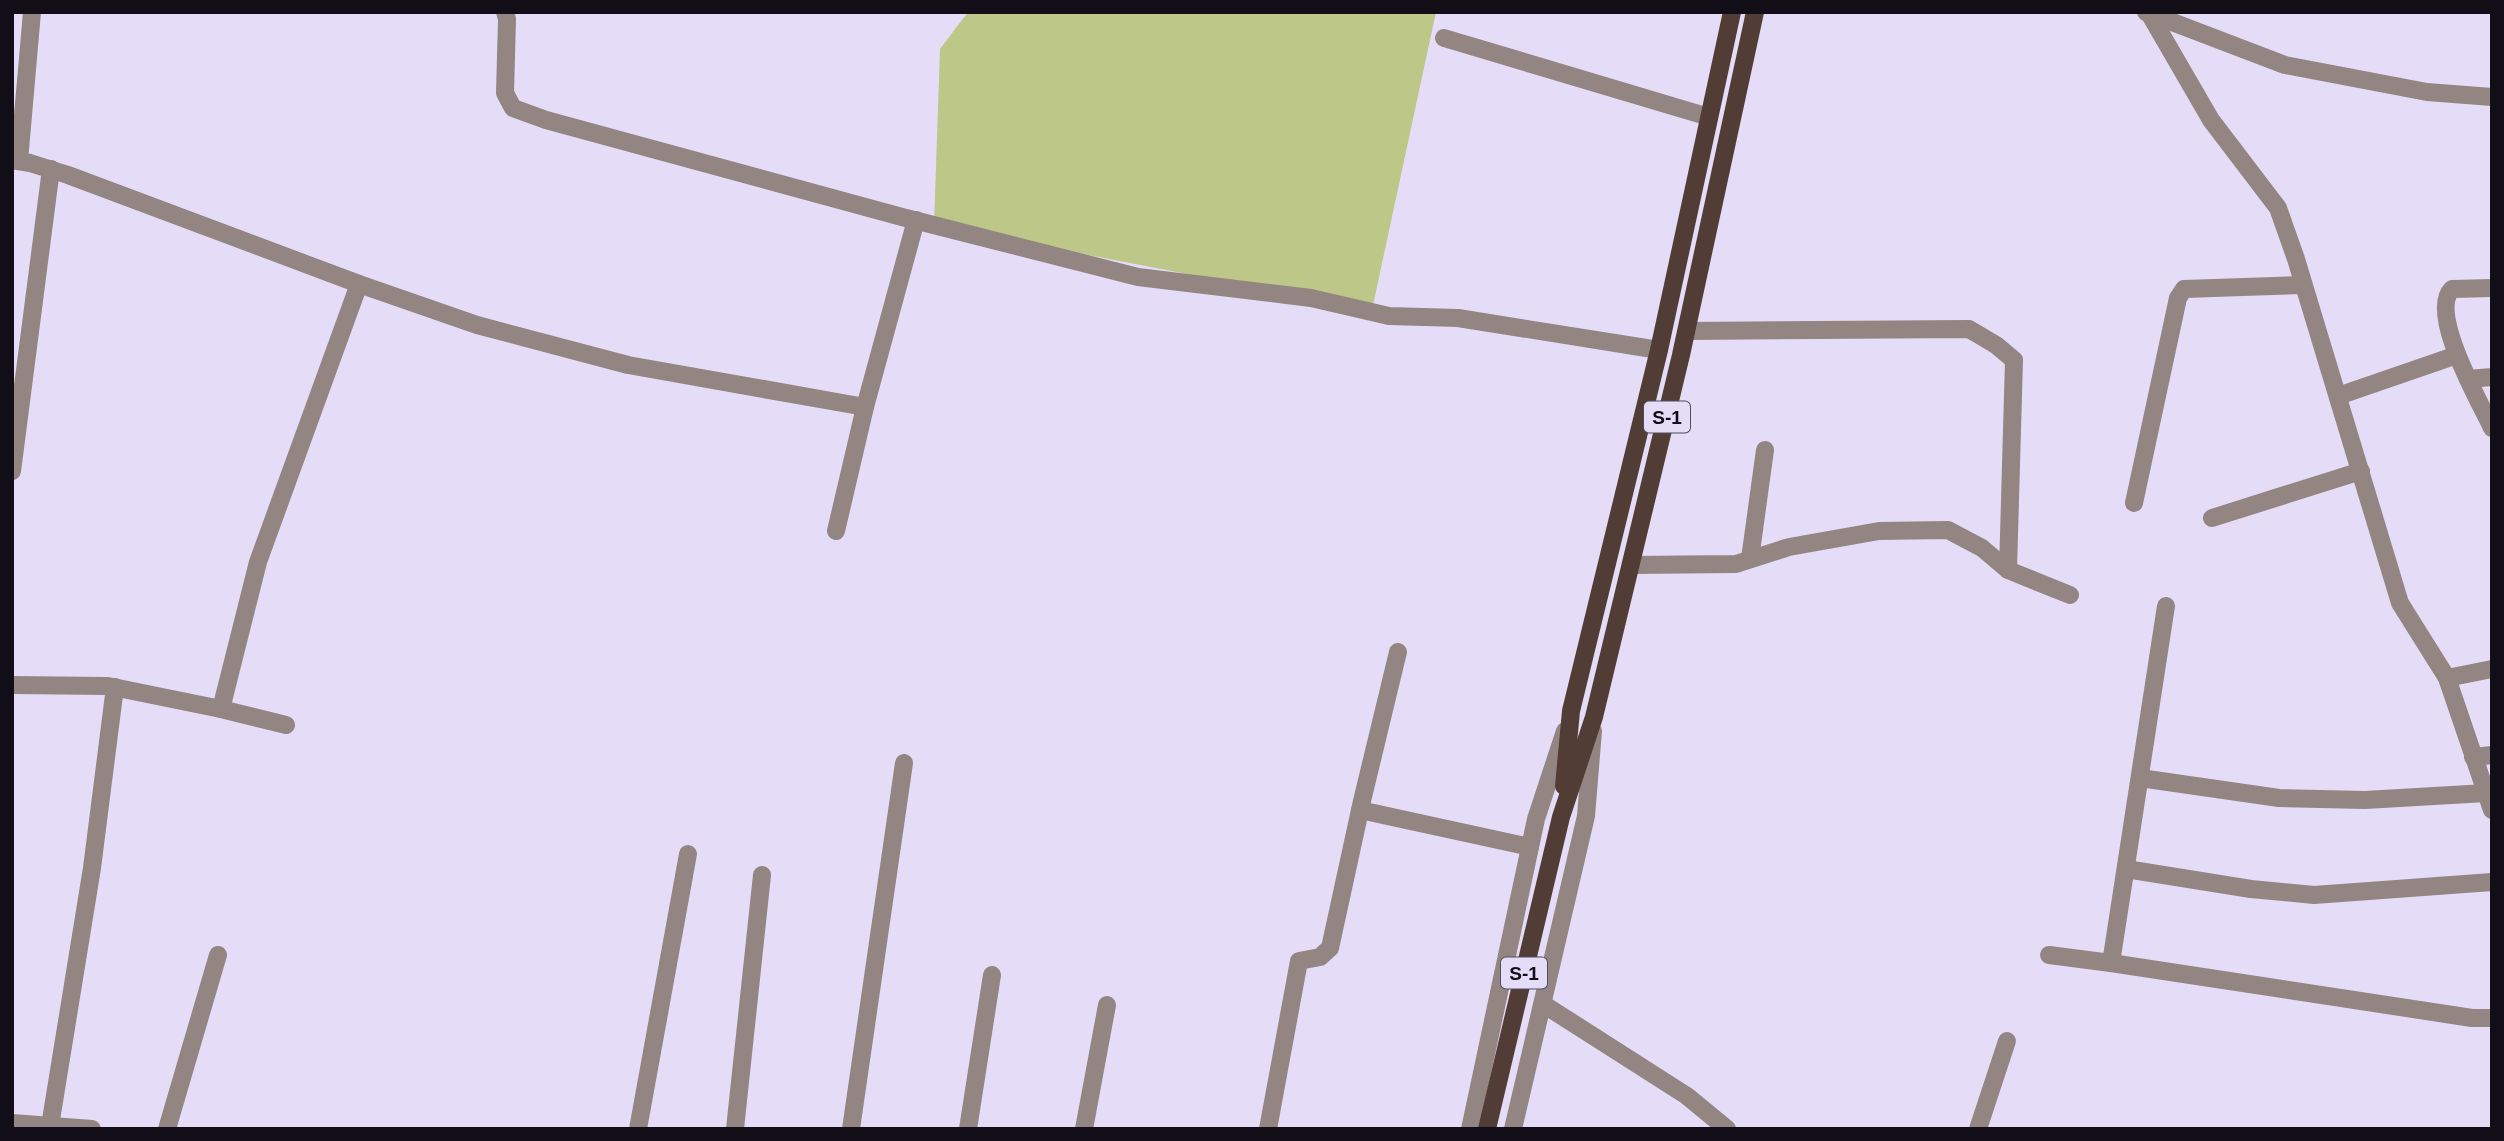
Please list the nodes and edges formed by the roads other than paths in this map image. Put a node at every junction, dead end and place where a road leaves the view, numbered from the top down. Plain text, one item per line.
1 (32, 12) edge
2 (505, 12) edge
3 (1732, 12) edge
4 (1755, 12) edge
5 (2147, 13) edge
6 (1444, 38) dead end
7 (2492, 97) edge
8 (1709, 117) junction
9 (16, 160) edge
10 (51, 169) junction
11 (916, 220) junction
12 (359, 284) junction
13 (2303, 285) junction
14 (2492, 288) edge
15 (1687, 331) junction
16 (1659, 350) junction
17 (2457, 355) junction
18 (2492, 377) edge
19 (2468, 379) junction
20 (2338, 397) junction
21 (865, 407) junction
22 (2492, 428) edge
23 (1765, 450) dead end
24 (12, 471) edge
25 (2361, 471) junction
26 (2134, 503) dead end
27 (2212, 518) dead end
28 (836, 531) dead end
29 (1750, 559) junction
30 (1631, 565) junction
31 (2008, 570) junction
32 (2070, 596) dead end
33 (2166, 606) dead end
34 (1398, 652) dead end
35 (2492, 669) edge
36 (2447, 678) junction
37 (12, 685) edge
38 (115, 687) junction
39 (221, 709) junction
40 (1572, 711) junction
41 (1594, 717) junction
42 (286, 725) dead end
43 (2492, 755) edge
44 (2473, 757) junction
45 (904, 763) dead end
46 (2140, 778) junction
47 (2489, 801) edge
48 (1360, 810) junction
49 (1561, 817) junction
50 (1530, 847) junction
51 (688, 854) dead end
52 (2126, 869) junction
53 (762, 875) dead end
54 (2492, 882) edge
55 (218, 955) dead end
56 (2049, 955) dead end
57 (2111, 963) junction
58 (992, 975) dead end
59 (1543, 1004) junction
60 (1107, 1005) dead end
61 (2492, 1018) edge
62 (2007, 1041) dead end
63 (12, 1123) edge
64 (50, 1126) junction
65 (92, 1129) edge
66 (167, 1129) edge
67 (638, 1129) edge
68 (735, 1129) edge
69 (851, 1129) edge
70 (968, 1129) edge
71 (1084, 1129) edge
72 (1268, 1129) edge
73 (1470, 1129) edge
74 (1487, 1129) edge
75 (1513, 1129) edge
76 (1727, 1129) edge
77 (1978, 1129) edge

1 - 9 street
2 - 11 street
3 - 8 main road, S-1
4 - 15 main road, S-1
5 - 7 street
5 - 13 street
6 - 8 street
8 - 16 main road, S-1
9 - 10 street
10 - 12 street
10 - 24 street
11 - 16 street
11 - 21 street
12 - 21 street
12 - 39 street
13 - 20 street
13 - 26 street
14 - 17 street
15 - 30 main road, S-1
15 - 31 street
16 - 40 main road, S-1
17 - 19 street
17 - 20 street
18 - 19 street
19 - 22 street
20 - 25 street
21 - 28 street
23 - 29 street
25 - 27 street
25 - 36 street
29 - 30 street
29 - 31 street
30 - 41 main road, S-1
31 - 32 street
33 - 46 street
34 - 48 street
35 - 36 street
36 - 44 street
37 - 38 street
38 - 39 street
38 - 64 street
39 - 42 street
40 - 49 main road, S-1
40 - 50 street
41 - 49 main road, S-1
41 - 59 street
43 - 44 street
44 - 47 street
45 - 69 street
46 - 47 street
46 - 52 street
48 - 50 street
48 - 72 street
49 - 74 main road, S-1
50 - 73 street
51 - 67 street
52 - 54 street
52 - 57 street
53 - 68 street
55 - 66 street
56 - 57 street
57 - 61 street
58 - 70 street
59 - 75 street
59 - 76 street
60 - 71 street
62 - 77 street
63 - 64 street
64 - 65 street

